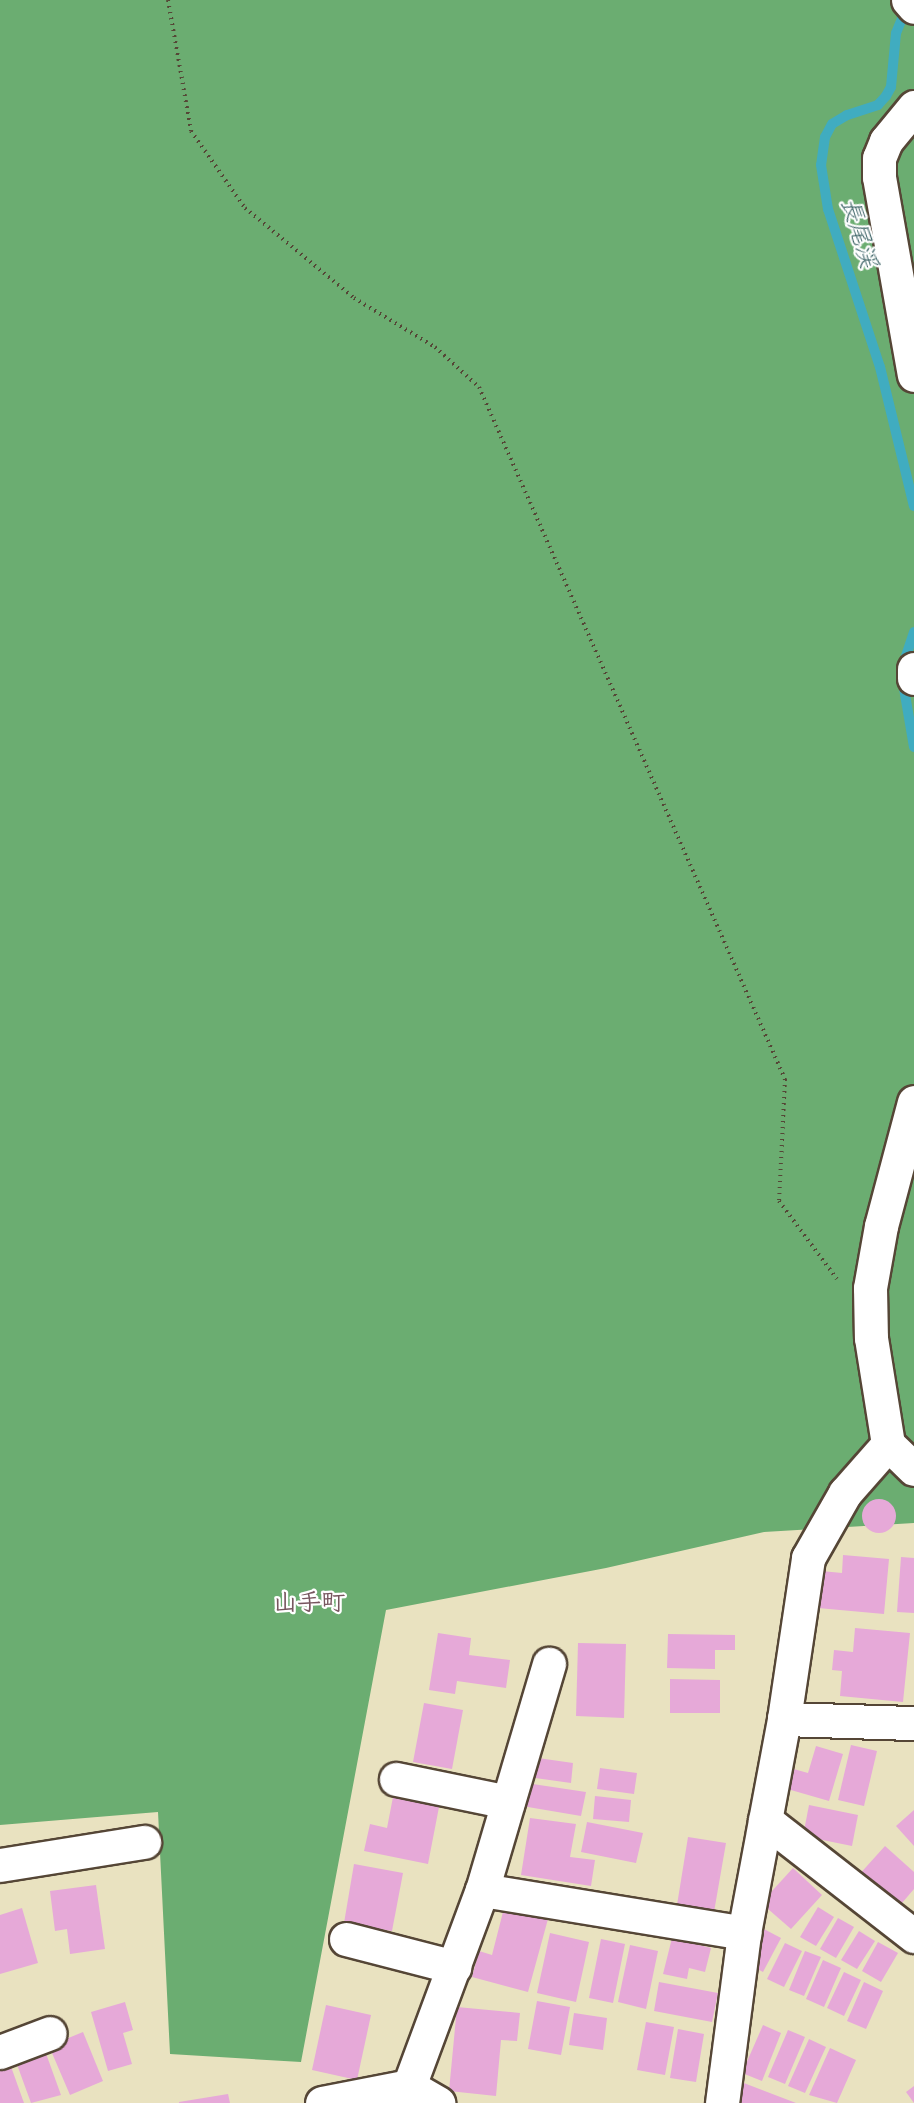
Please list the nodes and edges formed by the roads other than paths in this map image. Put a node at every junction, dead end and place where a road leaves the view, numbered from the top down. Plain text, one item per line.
1 (908, 0) edge
2 (914, 7) edge
3 (914, 107) edge
4 (914, 375) edge
5 (914, 669) edge
6 (914, 678) edge
7 (914, 1102) edge
8 (888, 1444) junction
9 (914, 1469) edge
10 (549, 1664) dead end
11 (784, 1719) junction
12 (914, 1723) edge
13 (396, 1779) dead end
14 (508, 1802) junction
15 (765, 1820) junction
16 (144, 1842) dead end
17 (0, 1865) edge
18 (482, 1890) junction
19 (744, 1933) junction
20 (914, 1936) edge
21 (346, 1939) dead end
22 (453, 1967) junction
23 (50, 2033) dead end
24 (0, 2052) edge
25 (409, 2086) junction
26 (322, 2103) edge
27 (439, 2103) edge
28 (722, 2103) edge

1 - 2 street
3 - 4 street
5 - 6 street
7 - 8 street
8 - 9 street
8 - 11 street
10 - 14 street
11 - 12 street
11 - 15 street
13 - 14 street
14 - 18 street
15 - 19 street
15 - 20 street
16 - 17 street
18 - 19 street
18 - 22 street
19 - 28 street
21 - 22 street
22 - 25 street
23 - 24 street
25 - 26 street
25 - 27 street

